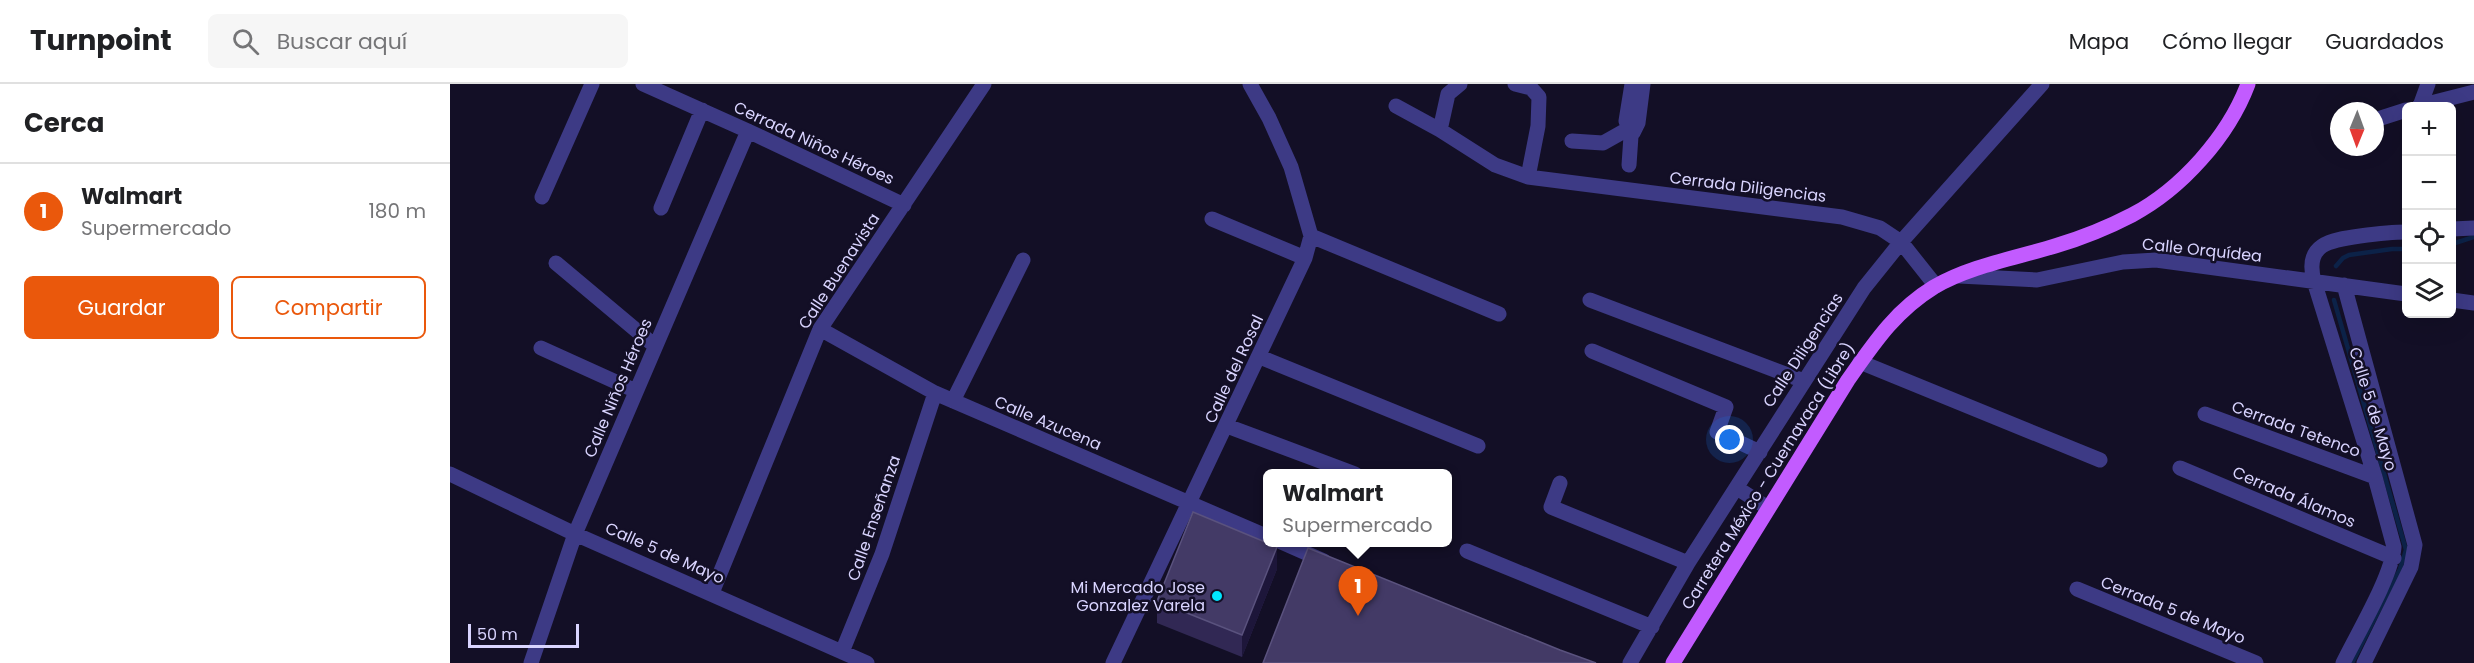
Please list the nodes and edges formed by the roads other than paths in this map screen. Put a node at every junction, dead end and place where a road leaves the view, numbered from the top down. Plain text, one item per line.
1 (592, 84) edge
2 (643, 84) edge
3 (984, 84) edge
4 (1250, 84) edge
5 (1460, 84) edge
6 (1515, 84) edge
7 (1632, 84) edge
8 (1642, 84) edge
9 (2248, 84) edge
10 (2428, 84) edge
11 (2036, 87) edge
12 (2474, 92) edge
13 (2421, 102) edge
14 (2435, 102) edge
15 (1396, 106) dead end
16 (702, 110) junction
17 (2402, 111) edge
18 (2384, 117) edge
19 (1633, 129) junction
20 (1440, 130) junction
21 (748, 131) junction
22 (1572, 141) dead end
23 (1629, 165) dead end
24 (1528, 177) junction
25 (542, 197) dead end
26 (904, 205) junction
27 (661, 208) dead end
28 (1212, 219) dead end
29 (2474, 228) edge
30 (2456, 229) edge
31 (2402, 232) edge
32 (1311, 236) junction
33 (1901, 242) junction
34 (1305, 258) junction
35 (1023, 260) dead end
36 (556, 263) dead end
37 (1959, 276) junction
38 (2317, 281) junction
39 (2342, 285) junction
40 (1936, 286) junction
41 (2402, 293) edge
42 (1590, 300) dead end
43 (2456, 301) edge
44 (2474, 303) edge
45 (1499, 314) dead end
46 (820, 329) junction
47 (655, 346) junction
48 (541, 348) dead end
49 (1592, 351) dead end
50 (1260, 357) junction
51 (1860, 362) junction
52 (1804, 381) junction
53 (636, 391) junction
54 (935, 393) junction
55 (953, 401) junction
56 (2205, 414) dead end
57 (1227, 426) junction
58 (1478, 446) dead end
59 (1760, 452) junction
60 (2100, 460) dead end
61 (2180, 468) dead end
62 (1342, 469) edge
63 (450, 474) edge
64 (2375, 477) junction
65 (1560, 483) dead end
66 (1737, 488) junction
67 (1190, 504) junction
68 (1768, 508) junction
69 (575, 534) junction
70 (1263, 535) edge
71 (1290, 547) edge
72 (1467, 551) dead end
73 (2394, 558) junction
74 (1688, 563) junction
75 (1335, 566) edge
76 (2077, 590) dead end
77 (712, 593) junction
78 (1652, 627) junction
79 (842, 652) junction
80 (531, 663) edge
81 (867, 663) edge
82 (1113, 663) edge
83 (1630, 663) edge
84 (1673, 663) edge
85 (2256, 663) edge
86 (2343, 663) edge
87 (2364, 663) edge

1 - 25 street
2 - 16 street, Cerrada Niños Héroes
3 - 26 street, Calle Buenavista
4 - 32 street
5 - 20 street
6 - 24 street
7 - 19 street
8 - 19 street
9 - 37 main road, Carretera México - Cuernavaca (Libre)
10 - 13 street
11 - 33 street, Calle Diligencias
12 - 14 street
15 - 20 street, Cerrada Diligencias
16 - 21 street, Cerrada Niños Héroes
16 - 27 street
17 - 18 street
19 - 22 street
19 - 23 street
20 - 24 street, Cerrada Diligencias
21 - 26 street, Cerrada Niños Héroes
21 - 47 street, Calle Niños Héroes
24 - 33 street, Cerrada Diligencias
26 - 46 street, Calle Buenavista
28 - 34 street
29 - 30 street
31 - 38 street, Calle 5 de Mayo
32 - 34 street, Calle del Rosal
32 - 45 street
33 - 40 street, Cerrada Diligencias
33 - 52 street, Calle Diligencias
34 - 50 street, Calle del Rosal
35 - 55 street
36 - 47 street
37 - 38 street, Calle Orquídea
37 - 40 main road, Carretera México - Cuernavaca (Libre)
38 - 39 street, Calle Orquídea
38 - 64 street, Calle 5 de Mayo
39 - 41 street, Calle Orquídea
39 - 87 street
40 - 51 main road, Carretera México - Cuernavaca (Libre)
42 - 52 street
43 - 44 street
46 - 54 street, Calle Azucena
46 - 77 street, Calle Buenavista
47 - 53 street, Calle Niños Héroes
48 - 53 street
49 - 59 street
50 - 57 street, Calle del Rosal
50 - 58 street
51 - 60 street
51 - 68 main road, Carretera México - Cuernavaca (Libre)
52 - 59 street, Calle Diligencias
53 - 69 street, Calle Niños Héroes
54 - 55 street, Calle Azucena
54 - 79 street, Calle Enseñanza
55 - 67 street, Calle Azucena
56 - 64 street, Cerrada Tetenco
57 - 62 street
57 - 67 street, Calle del Rosal
59 - 66 street, Calle Diligencias
61 - 73 street, Cerrada Álamos
63 - 69 street, Calle 5 de Mayo
64 - 73 street, Calle 5 de Mayo
65 - 74 street
66 - 68 street
66 - 74 street, Calle Diligencias
67 - 70 street, Calle Azucena
67 - 82 street, Calle del Rosal
68 - 84 main road, Carretera México - Cuernavaca (Libre)
69 - 77 street, Calle 5 de Mayo
69 - 80 street, Calle Niños Héroes
71 - 75 street
72 - 78 street
73 - 86 street
74 - 78 street, Calle Diligencias
76 - 85 street, Cerrada 5 de Mayo
77 - 79 street, Calle 5 de Mayo
78 - 83 street, Calle Diligencias
79 - 81 street, Calle 5 de Mayo

